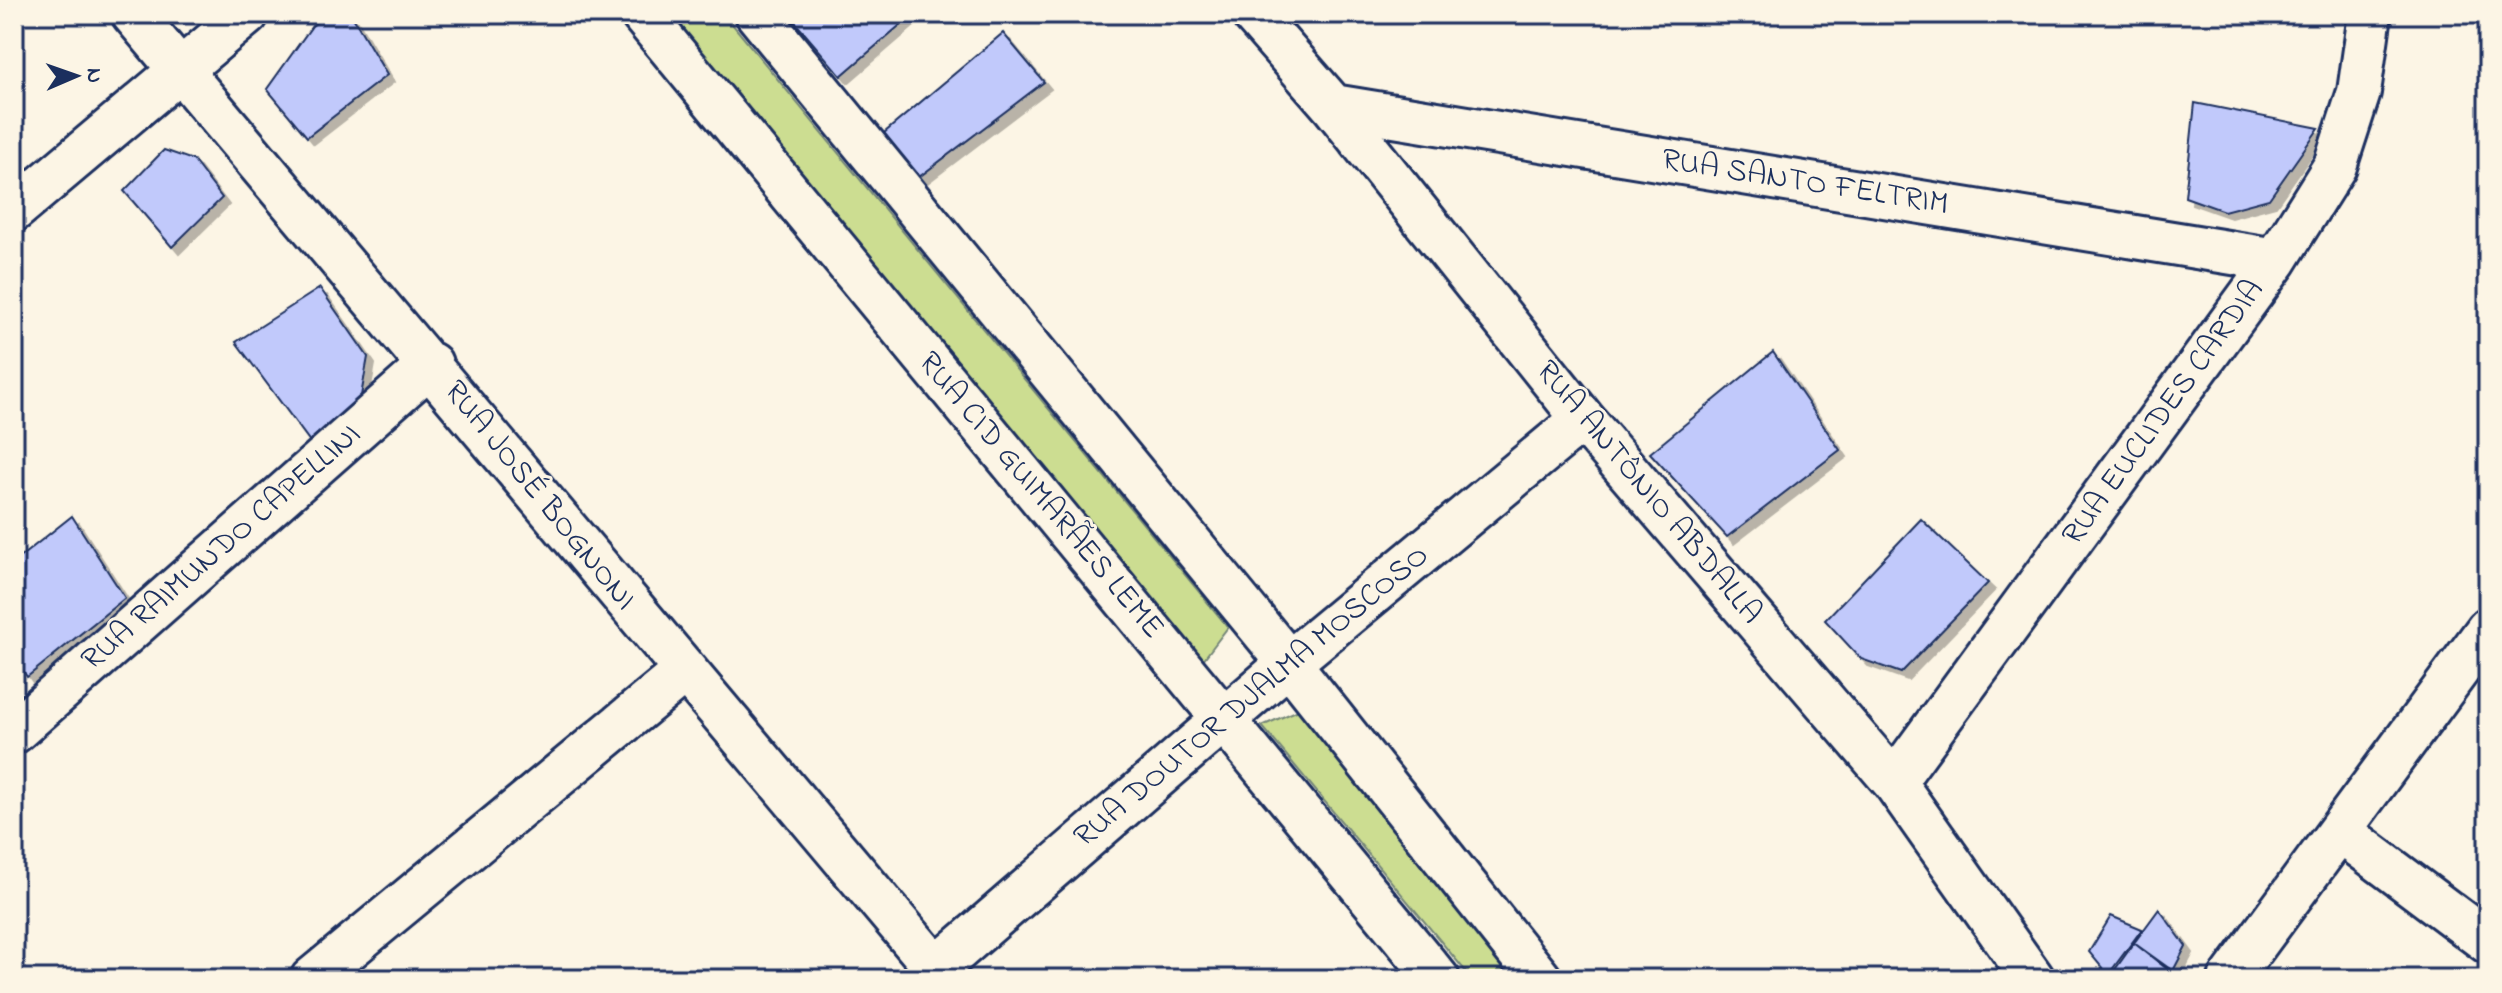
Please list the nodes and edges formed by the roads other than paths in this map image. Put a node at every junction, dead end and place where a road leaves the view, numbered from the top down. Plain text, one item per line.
1 (133, 14) edge
2 (247, 14) edge
3 (642, 14) edge
4 (757, 14) edge
5 (1253, 14) edge
6 (2370, 14) edge
7 (179, 69) junction
8 (1333, 106) junction
9 (14, 210) edge
10 (2276, 260) junction
11 (431, 364) junction
12 (1583, 419) junction
13 (2488, 629) edge
14 (1289, 663) junction
15 (684, 672) junction
16 (1225, 721) junction
17 (14, 732) edge
18 (1894, 782) junction
19 (2341, 832) junction
20 (2488, 942) edge
21 (935, 976) edge
22 (312, 979) edge
23 (1438, 979) edge
24 (1540, 979) edge
25 (2033, 979) edge
26 (2230, 979) edge

1 - 7 street, RUA JOSÉ BOGNONI
2 - 7 street
3 - 16 street, RUA CID GUIMARÃES LEME
4 - 14 street
5 - 8 street, RUA ANTÔNIO ABDALLA
6 - 10 street, RUA EUCLIDES CARDIA
7 - 9 street
7 - 11 street, RUA JOSÉ BOGNONI
8 - 10 street, RUA SANTO FELTRIM
8 - 12 street, RUA ANTÔNIO ABDALLA
10 - 18 street, RUA EUCLIDES CARDIA
11 - 15 street, RUA JOSÉ BOGNONI
11 - 17 street, RUA RAIMUNDO CAPELLINI
12 - 14 street, RUA DOUTOR DJALMA MOSCOSO
12 - 18 street, RUA ANTÔNIO ABDALLA
13 - 19 street
14 - 16 street, RUA DOUTOR DJALMA MOSCOSO
14 - 24 street
15 - 21 street, RUA JOSÉ BOGNONI
15 - 22 street
16 - 21 street, RUA DOUTOR DJALMA MOSCOSO
16 - 23 street, RUA CID GUIMARÃES LEME
18 - 25 street, RUA ANTÔNIO ABDALLA
19 - 20 street
19 - 26 street

